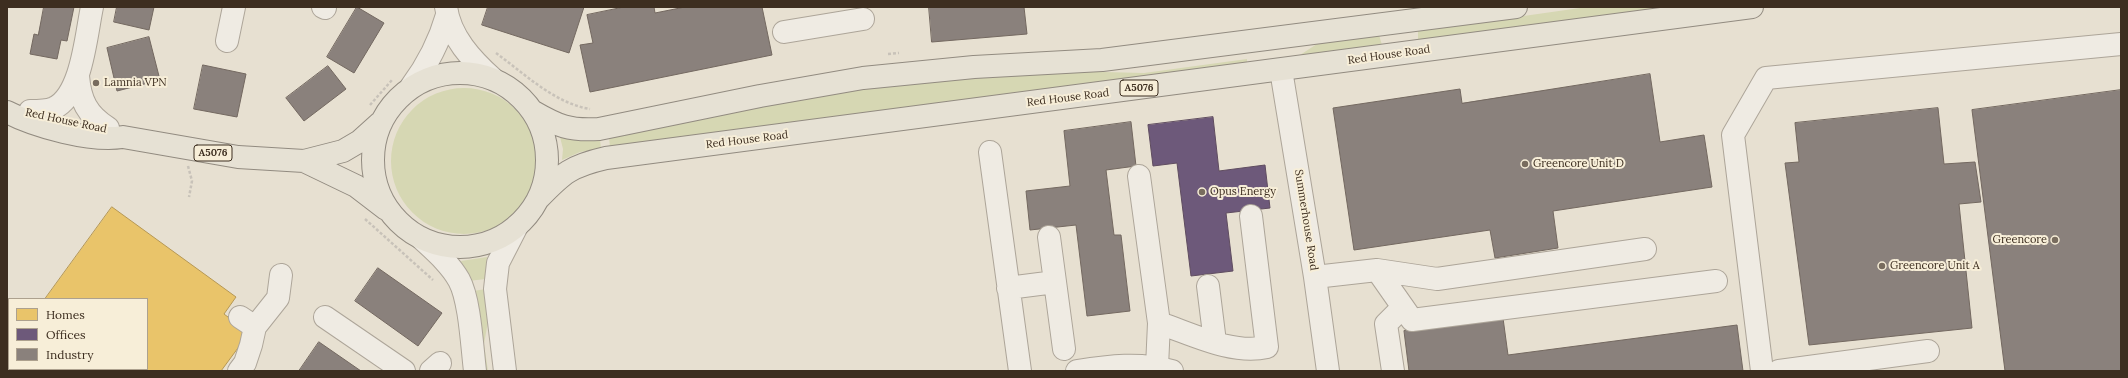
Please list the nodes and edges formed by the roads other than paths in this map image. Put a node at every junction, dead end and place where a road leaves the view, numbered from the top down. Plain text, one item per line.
1 (92, 7) edge
2 (234, 7) edge
3 (1516, 7) edge
4 (1752, 7) edge
5 (446, 11) edge
6 (822, 16) edge
7 (863, 19) dead end
8 (784, 32) dead end
9 (227, 41) dead end
10 (2121, 44) edge
11 (1102, 60) junction
12 (1281, 70) junction
13 (78, 76) junction
14 (493, 79) junction
15 (402, 83) junction
16 (30, 111) junction
17 (532, 111) junction
18 (7, 112) edge
19 (373, 117) junction
20 (115, 133) junction
21 (990, 152) dead end
22 (304, 161) junction
23 (1139, 176) dead end
24 (539, 198) junction
25 (388, 210) junction
26 (1251, 216) dead end
27 (517, 226) junction
28 (1049, 237) dead end
29 (422, 239) junction
30 (1645, 249) dead end
31 (1377, 270) junction
32 (281, 275) dead end
33 (1315, 277) junction
34 (1716, 281) dead end
35 (1055, 282) junction
36 (1208, 286) dead end
37 (1008, 288) junction
38 (1403, 307) junction
39 (325, 317) dead end
40 (1159, 323) junction
41 (1215, 342) junction
42 (1064, 349) dead end
43 (1928, 351) dead end
44 (240, 364) edge
45 (1164, 369) edge
46 (404, 371) edge
47 (475, 371) edge
48 (505, 371) edge
49 (1020, 371) edge
50 (1077, 371) edge
51 (1328, 371) edge
52 (1393, 371) edge
53 (1762, 371) edge
54 (1779, 371) edge

1 - 13 street
2 - 9 street
3 - 11 main road
4 - 12 main road, Red House Road / A5076
5 - 14 street
5 - 15 street
6 - 7 street
6 - 8 street
10 - 53 street
11 - 12 main road
11 - 17 main road
12 - 24 main road, Red House Road / A5076
12 - 33 street, Summerhouse Road
13 - 16 street
13 - 20 street
14 - 15 main road
14 - 17 main road
15 - 19 main road
16 - 18 main road, Red House Road / A5076
16 - 20 main road, Red House Road / A5076
17 - 24 main road
18 - 20 main road, Red House Road / A5076
19 - 22 main road, Red House Road / A5076
19 - 25 main road
20 - 22 main road, Red House Road / A5076
21 - 37 street
22 - 25 main road, Red House Road / A5076
23 - 40 street
24 - 27 main road
25 - 29 main road
26 - 41 street
27 - 29 main road
27 - 48 street
28 - 35 street
29 - 47 street
30 - 31 street
31 - 33 street
31 - 38 street
32 - 44 street
33 - 51 street, Summerhouse Road
34 - 38 street
35 - 37 street
35 - 42 street
36 - 41 street
37 - 49 street
38 - 52 street
39 - 46 street
40 - 41 street
40 - 45 street
43 - 54 street
45 - 50 street

